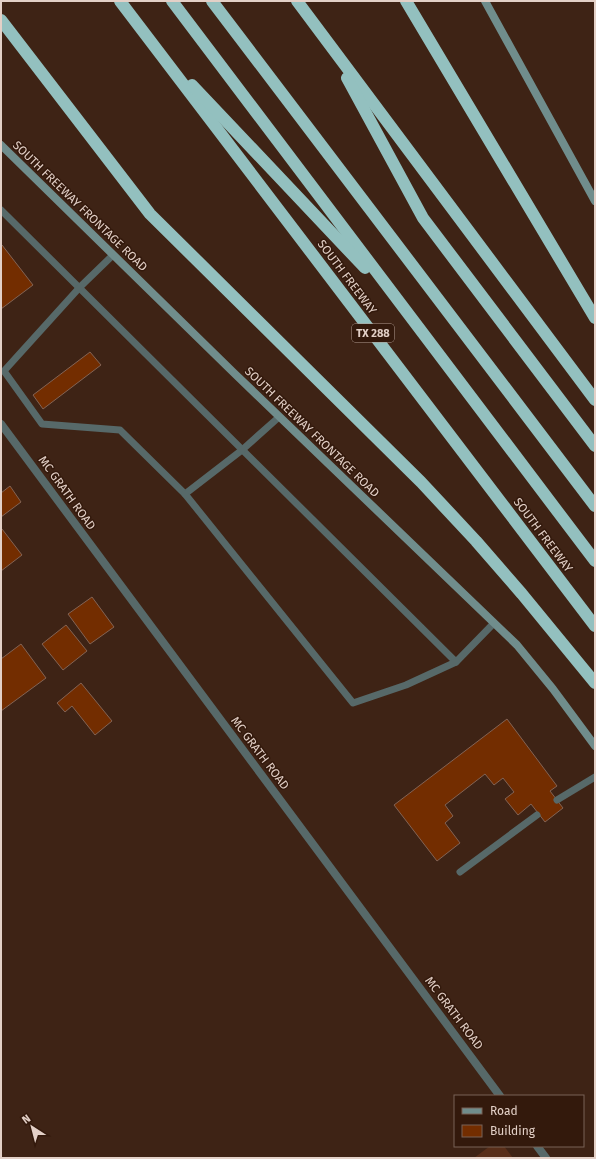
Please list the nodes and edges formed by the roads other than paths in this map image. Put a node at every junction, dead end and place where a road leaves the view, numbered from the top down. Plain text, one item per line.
1 (120, 1) edge
2 (172, 1) edge
3 (212, 1) edge
4 (297, 1) edge
5 (406, 1) edge
6 (485, 1) edge
7 (1, 20) edge
8 (150, 40) junction
9 (327, 42) junction
10 (1, 146) edge
11 (595, 200) edge
12 (1, 210) edge
13 (113, 255) junction
14 (80, 287) junction
15 (407, 312) junction
16 (595, 318) edge
17 (595, 400) edge
18 (279, 417) junction
19 (1, 424) edge
20 (595, 446) edge
21 (242, 450) junction
22 (185, 494) junction
23 (595, 506) edge
24 (595, 561) edge
25 (494, 623) junction
26 (595, 626) edge
27 (456, 662) junction
28 (595, 683) edge
29 (595, 746) edge
30 (595, 777) edge
31 (557, 800) dead end
32 (537, 815) dead end
33 (460, 872) dead end
34 (499, 1095) edge
35 (539, 1147) edge
36 (546, 1158) edge

1 - 8 highway, SOUTH FREEWAY / TX 288
2 - 15 highway
3 - 23 highway
4 - 9 highway
5 - 16 highway
6 - 11 main road
7 - 28 highway
8 - 15 highway
8 - 26 highway, SOUTH FREEWAY / TX 288
9 - 17 highway
9 - 20 highway
10 - 13 main road, SOUTH FREEWAY FRONTAGE ROAD
12 - 14 lane
13 - 14 lane
13 - 18 main road, SOUTH FREEWAY FRONTAGE ROAD
14 - 21 lane
14 - 22 lane
15 - 24 highway
18 - 21 lane
18 - 25 main road, SOUTH FREEWAY FRONTAGE ROAD
19 - 34 street, MC GRATH ROAD
21 - 22 lane
21 - 27 lane
22 - 27 lane
25 - 27 lane
25 - 29 main road, SOUTH FREEWAY FRONTAGE ROAD
30 - 31 lane
32 - 33 lane
35 - 36 street

